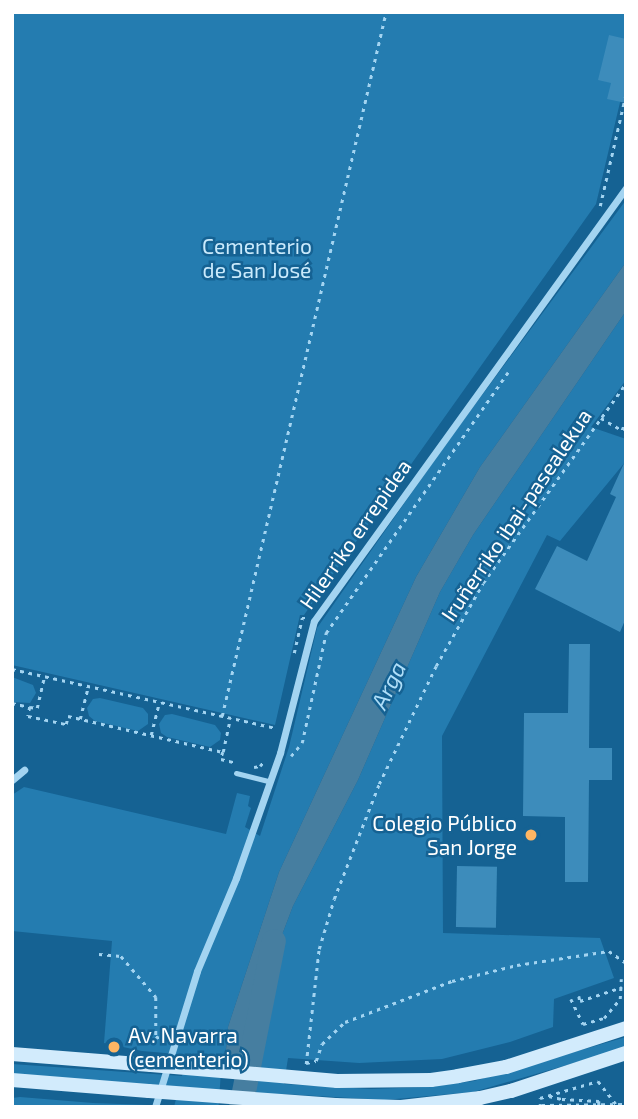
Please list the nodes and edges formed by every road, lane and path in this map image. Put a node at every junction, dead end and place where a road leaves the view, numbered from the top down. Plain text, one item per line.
1 (386, 12) edge
2 (626, 93) edge
3 (626, 188) edge
4 (593, 215) dead end
5 (509, 370) dead end
6 (626, 383) edge
7 (601, 418) junction
8 (626, 420) edge
9 (624, 431) edge
10 (312, 608) dead end
11 (293, 655) dead end
12 (12, 669) edge
13 (44, 676) junction
14 (88, 686) junction
15 (159, 702) junction
16 (12, 703) edge
17 (30, 707) junction
18 (222, 716) junction
19 (279, 716) dead end
20 (230, 718) junction
21 (80, 719) junction
22 (276, 728) junction
23 (274, 734) dead end
24 (151, 735) junction
25 (223, 752) junction
26 (267, 755) dead end
27 (290, 757) dead end
28 (24, 770) dead end
29 (236, 773) dead end
30 (12, 780) edge
31 (268, 780) junction
32 (99, 954) dead end
33 (626, 963) edge
34 (621, 979) dead end
35 (622, 987) junction
36 (579, 996) dead end
37 (571, 999) dead end
38 (626, 1028) edge
39 (172, 1047) junction
40 (626, 1053) edge
41 (12, 1054) edge
42 (12, 1080) edge
43 (549, 1096) junction
44 (626, 1104) edge
45 (335, 1105) edge
46 (616, 1105) edge
47 (540, 1106) edge
48 (599, 1106) edge
49 (155, 1107) edge

1 - 18 path
2 - 4 path
3 - 31 street, Hilerriko errepidea
5 - 27 path
6 - 7 path, Iruñerriko ibai-pasealekua
7 - 9 path
7 - 33 path, Iruñerriko ibai-pasealekua
8 - 9 path
10 - 11 path
12 - 13 path
13 - 14 path
13 - 17 path
14 - 15 path
14 - 21 path
15 - 18 path
15 - 24 path
16 - 17 path
17 - 21 path
18 - 20 path
19 - 22 path
20 - 22 path
20 - 25 path
21 - 24 path
22 - 23 path
24 - 25 path
25 - 26 path
28 - 30 street
29 - 31 lane
31 - 39 street, Hilerriko errepidea
32 - 39 path
34 - 35 path
35 - 36 path
35 - 37 path
38 - 41 main road, bridge
39 - 49 street, Hilerriko errepidea
40 - 45 main road
42 - 45 main road, bridge
43 - 46 path
43 - 47 path
43 - 48 path
44 - 46 path
46 - 48 path
47 - 48 path

